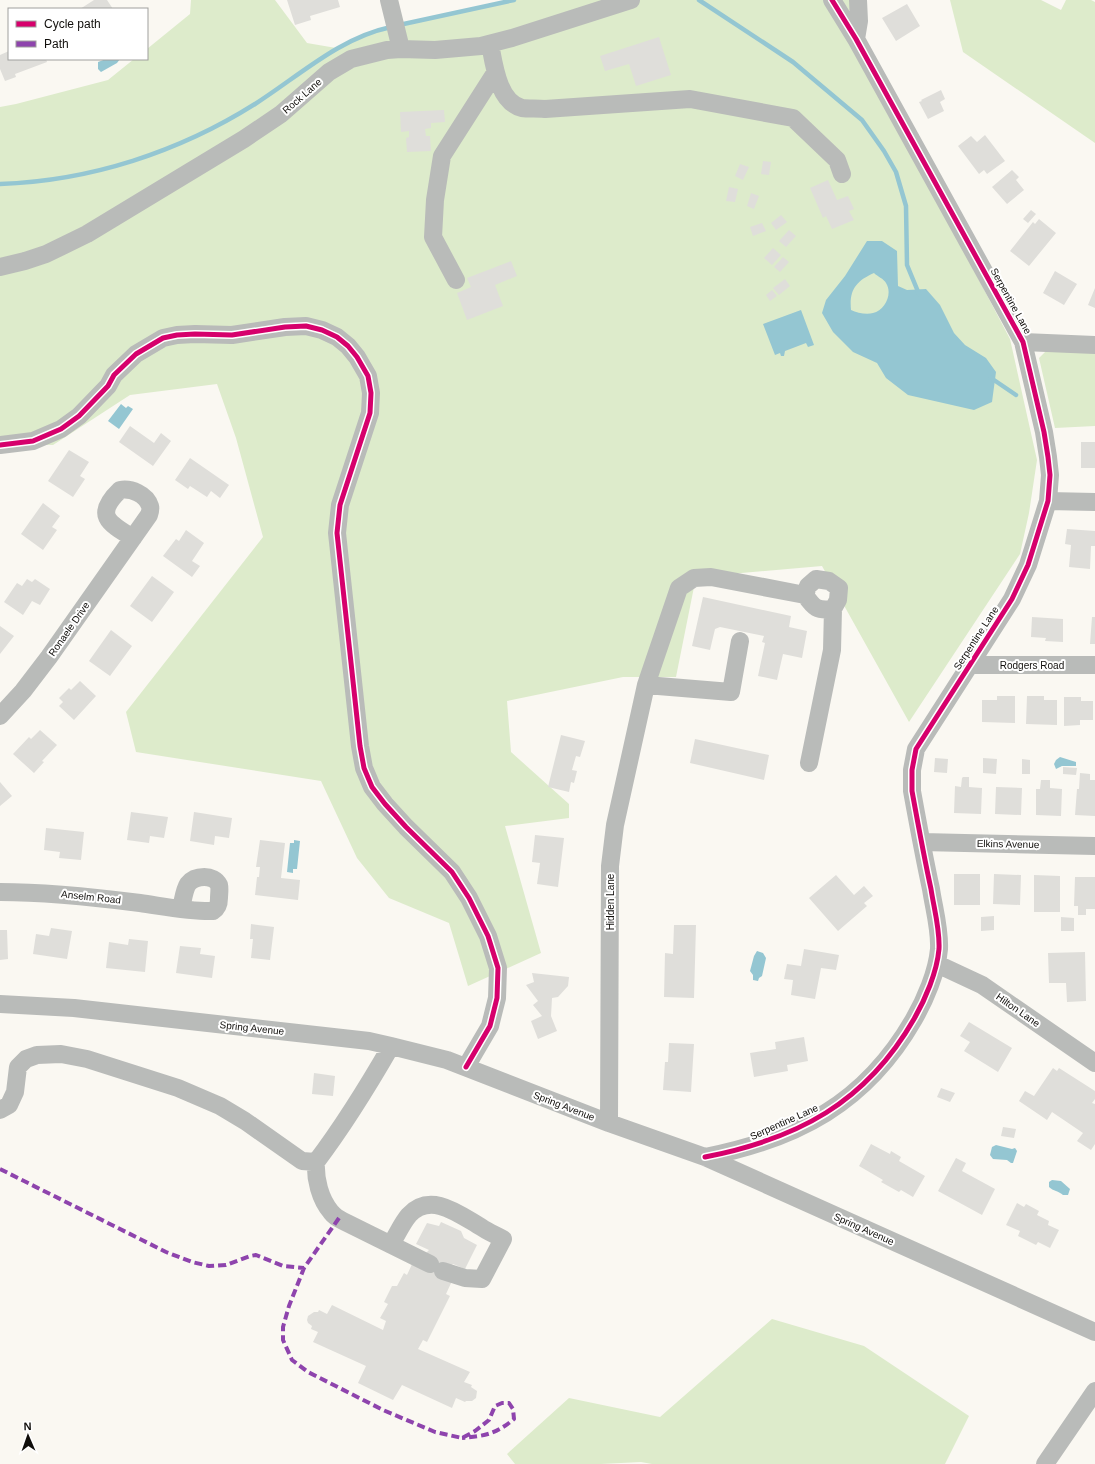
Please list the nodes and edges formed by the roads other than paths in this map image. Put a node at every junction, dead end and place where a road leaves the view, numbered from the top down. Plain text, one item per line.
1 (631, 0) edge
2 (832, 0) edge
3 (858, 0) edge
4 (390, 2) edge
5 (856, 39) junction
6 (490, 44) junction
7 (400, 45) junction
8 (495, 73) junction
9 (842, 174) dead end
10 (0, 267) edge
11 (456, 280) dead end
12 (1023, 342) junction
13 (1095, 345) edge
14 (0, 446) edge
15 (1048, 501) junction
16 (1095, 502) edge
17 (133, 538) dead end
18 (805, 595) junction
19 (833, 609) junction
20 (740, 642) dead end
21 (969, 664) junction
22 (1095, 665) edge
23 (646, 685) junction
24 (0, 716) edge
25 (809, 763) dead end
26 (922, 842) junction
27 (1095, 846) edge
28 (0, 892) edge
29 (181, 908) dead end
30 (937, 964) junction
31 (0, 1004) edge
32 (391, 1046) junction
33 (1095, 1063) edge
34 (466, 1067) junction
35 (0, 1110) edge
36 (609, 1123) junction
37 (705, 1157) junction
38 (316, 1162) junction
39 (391, 1244) junction
40 (1095, 1332) edge
41 (1095, 1391) edge
42 (1045, 1464) edge

1 - 6 street, Rock Lane
2 - 5 street
3 - 5 street
4 - 7 street
5 - 12 street, Serpentine Lane
6 - 7 street, Rock Lane
6 - 8 street
7 - 10 street, Rock Lane
8 - 9 street
8 - 11 street
12 - 13 street
12 - 15 street, Serpentine Lane
14 - 34 street
15 - 16 street
15 - 21 street, Serpentine Lane
17 - 24 street, Ronaele Drive
18 - 19 street
18 - 19 street
18 - 23 street, Hidden Lane
19 - 25 street
20 - 23 street
21 - 22 street, Rodgers Road
21 - 26 street, Serpentine Lane
23 - 36 street, Hidden Lane
26 - 27 street, Elkins Avenue
26 - 30 street, Serpentine Lane
28 - 29 street, Anselm Road
30 - 33 street, Hilton Lane
30 - 37 street, Serpentine Lane
31 - 32 street, Spring Avenue
32 - 34 street, Spring Avenue
32 - 38 street
34 - 36 street, Spring Avenue
35 - 38 street
36 - 37 street, Spring Avenue
37 - 40 street, Spring Avenue
38 - 39 street
39 - 39 street
41 - 42 street

